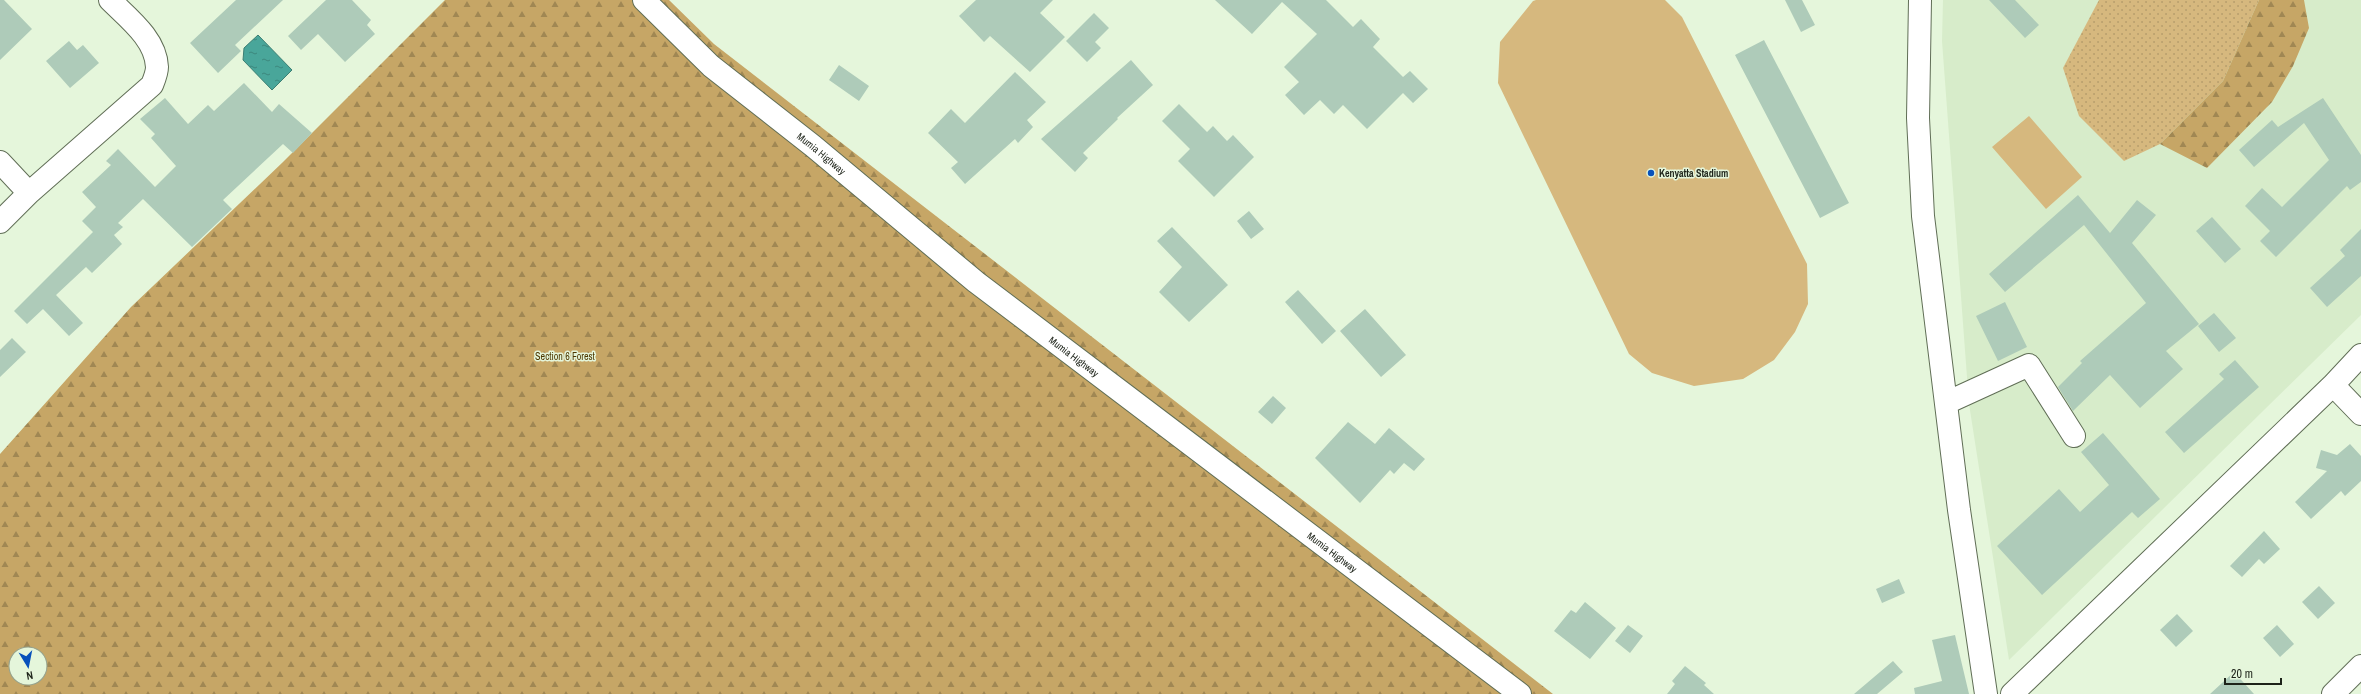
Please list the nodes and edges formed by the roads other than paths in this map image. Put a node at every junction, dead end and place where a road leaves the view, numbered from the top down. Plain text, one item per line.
1 (110, 0) edge
2 (644, 0) edge
3 (1920, 0) edge
4 (0, 162) edge
5 (29, 193) junction
6 (0, 222) edge
7 (2361, 356) edge
8 (2333, 385) junction
9 (1946, 404) junction
10 (2361, 414) edge
11 (2074, 436) dead end
12 (2361, 666) edge
13 (1520, 694) edge
14 (1986, 694) edge
15 (2012, 694) edge
16 (2334, 694) edge

1 - 5 main road
2 - 13 main road, Mumia Highway
3 - 9 main road
4 - 5 main road
5 - 6 main road
7 - 8 main road
8 - 10 main road
8 - 15 main road
9 - 11 main road
9 - 14 main road
12 - 16 main road

